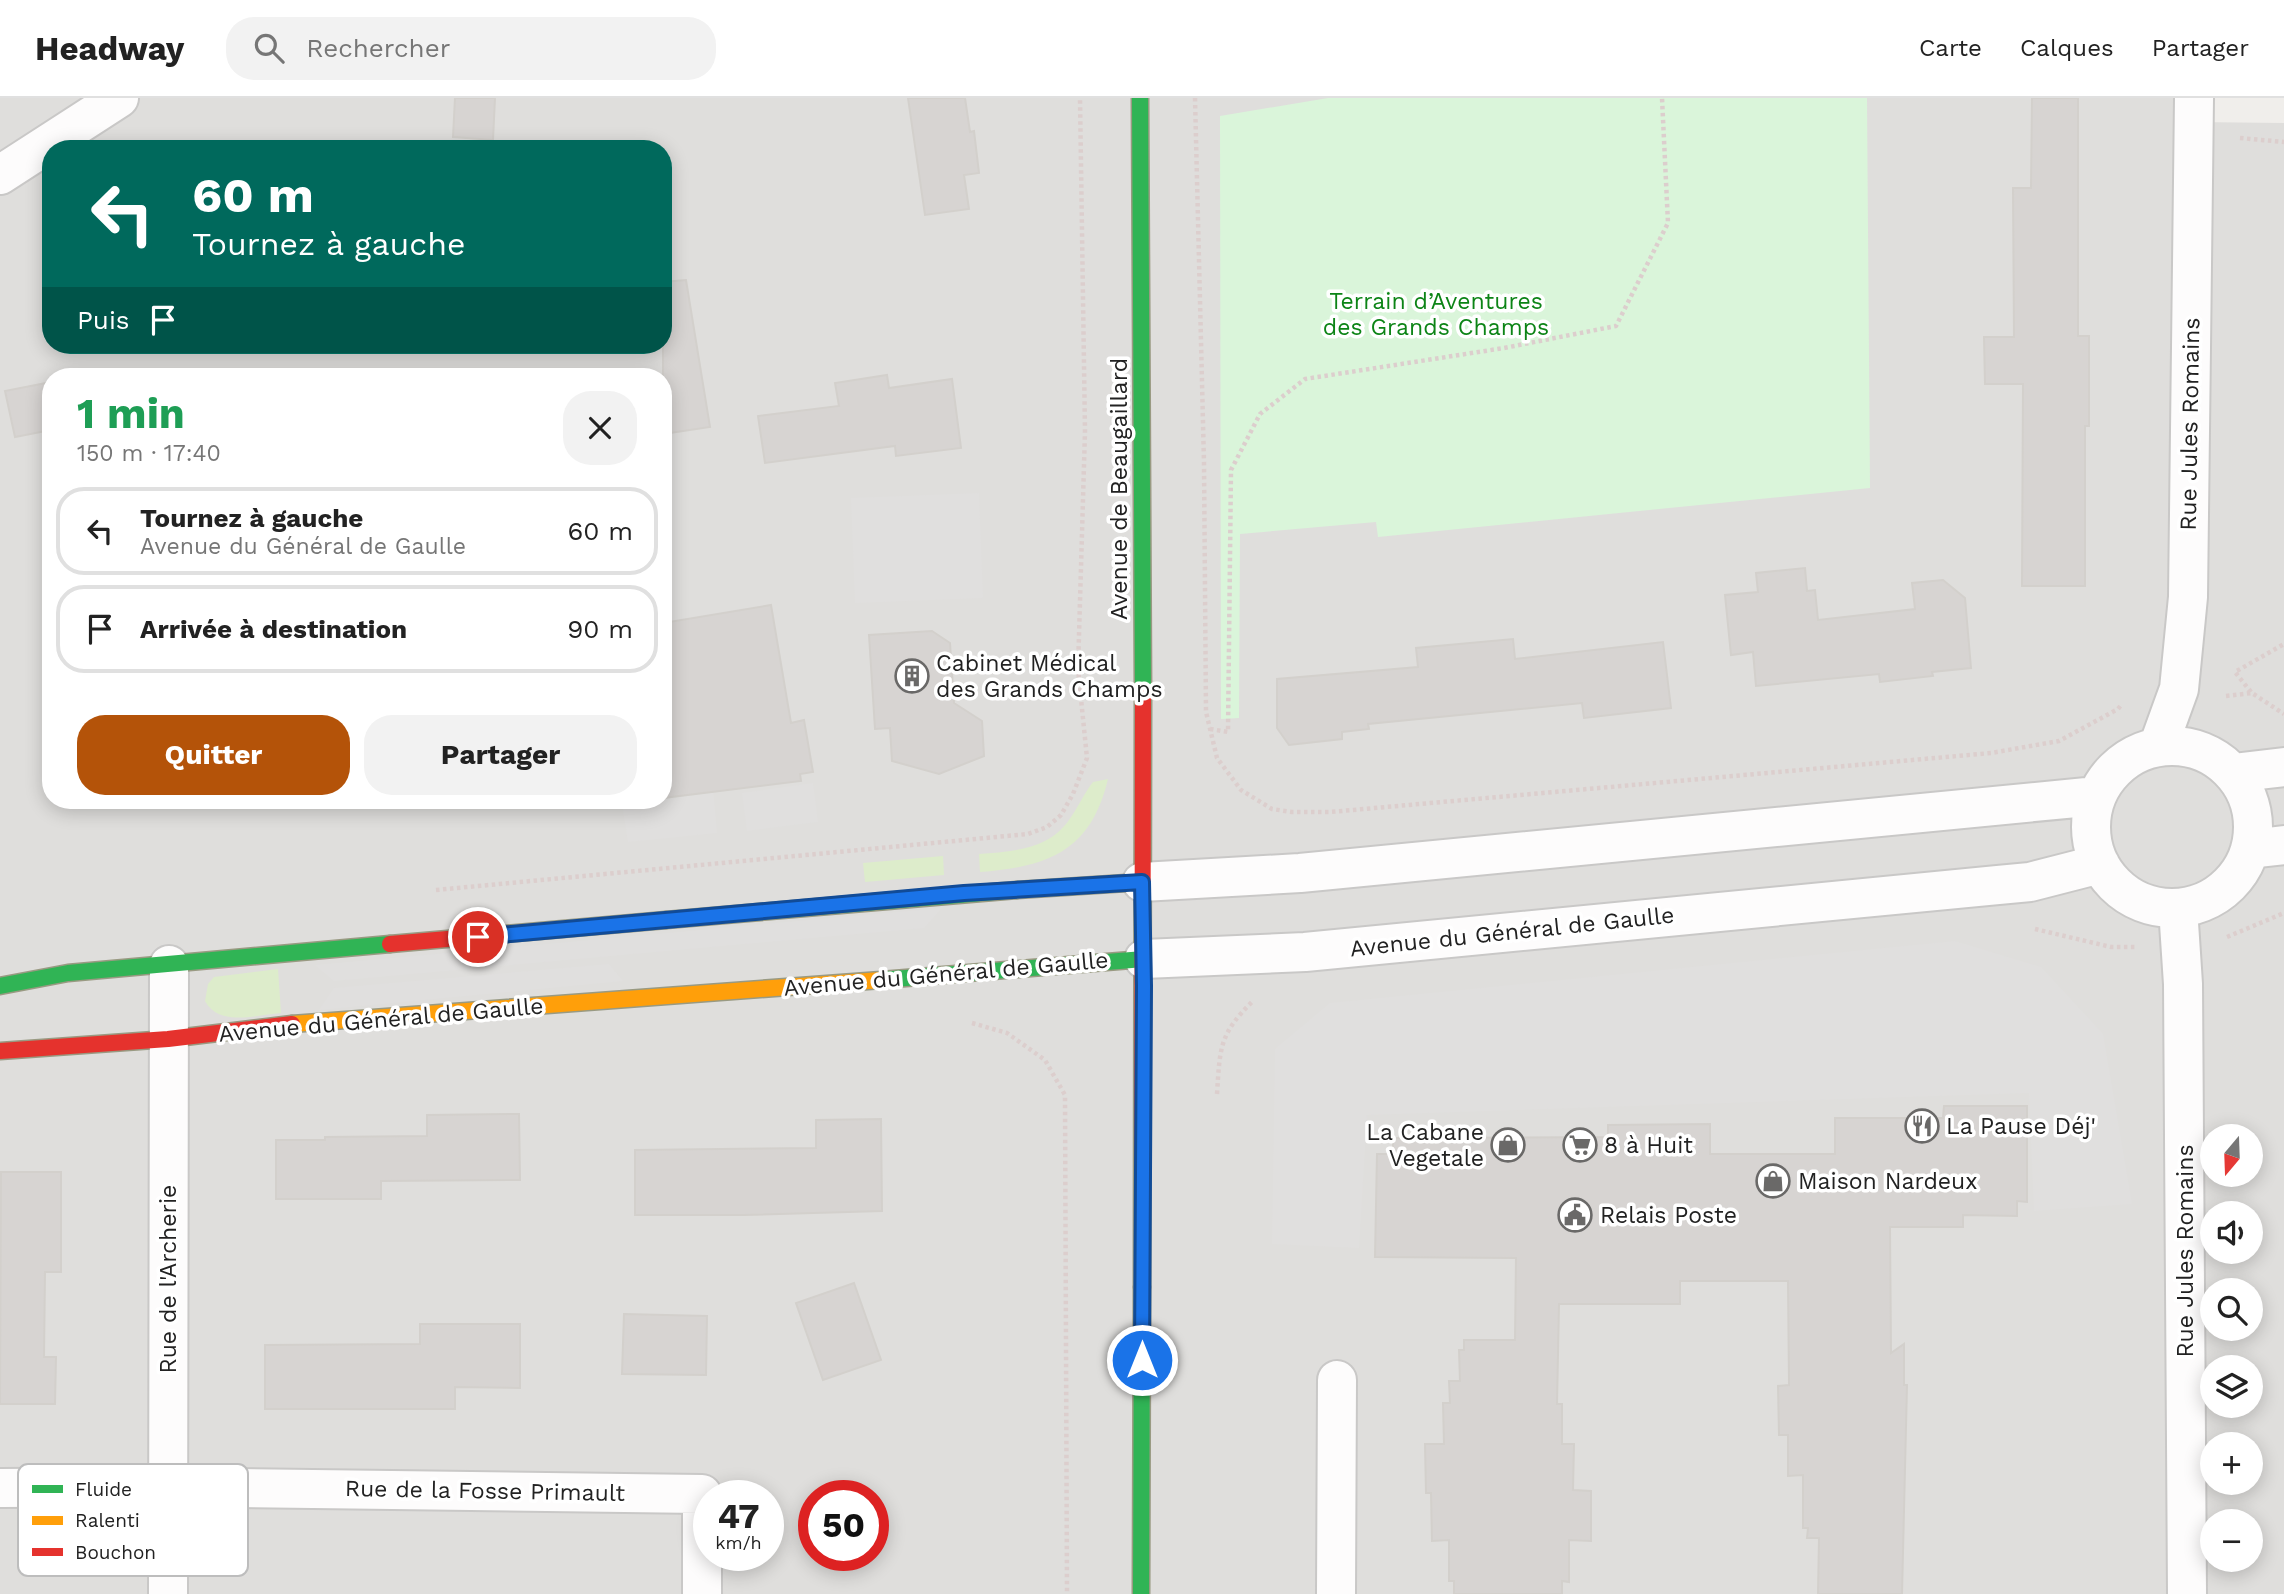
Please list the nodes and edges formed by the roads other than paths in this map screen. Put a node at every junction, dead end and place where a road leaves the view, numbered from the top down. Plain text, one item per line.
1 (119, 98) edge
2 (1140, 98) edge
3 (2194, 98) edge
4 (53, 140) edge
5 (42, 147) edge
6 (0, 174) edge
7 (2158, 747) junction
8 (2284, 767) edge
9 (2233, 773) junction
10 (2097, 796) junction
11 (2267, 847) edge
12 (2100, 864) junction
13 (1142, 882) junction
14 (2178, 908) junction
15 (1144, 959) junction
16 (169, 965) junction
17 (0, 986) edge
18 (168, 1039) junction
19 (0, 1051) edge
20 (1338, 1380) dead end
21 (167, 1464) edge
22 (0, 1488) edge
23 (18, 1488) edge
24 (248, 1488) edge
25 (168, 1576) edge
26 (168, 1594) edge
27 (702, 1594) edge
28 (1141, 1594) edge
29 (1336, 1594) edge
30 (2187, 1594) edge

1 - 4 street
2 - 13 street, Avenue de Beaugaillard
3 - 7 street, Rue Jules Romains
5 - 6 street
7 - 9 street
7 - 10 street
8 - 9 street
9 - 11 street
10 - 12 street
10 - 13 street
11 - 14 street
12 - 14 street
12 - 15 street, Avenue du Général de Gaulle
13 - 15 street, Avenue de Beaugaillard
13 - 16 street
14 - 30 street, Rue Jules Romains
15 - 18 street, Avenue du Général de Gaulle
15 - 28 street, Avenue de Beaugaillard
16 - 17 street
16 - 18 street, Rue de l'Archerie
18 - 19 street, Avenue du Général de Gaulle
18 - 21 street, Rue de l'Archerie
20 - 29 street
22 - 23 street
24 - 27 street, Rue de la Fosse Primault
25 - 26 street, Rue de l'Archerie

